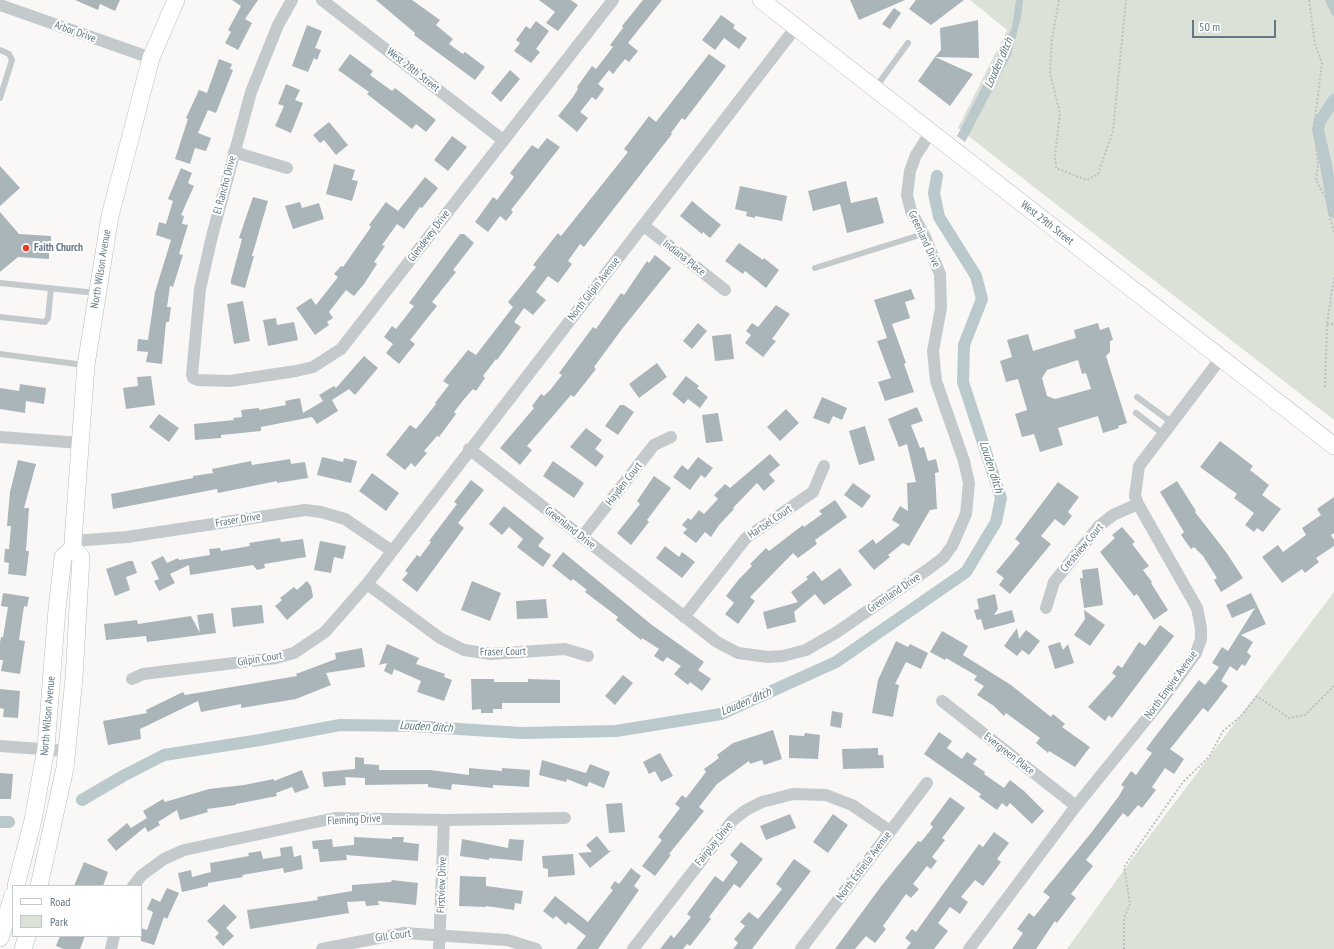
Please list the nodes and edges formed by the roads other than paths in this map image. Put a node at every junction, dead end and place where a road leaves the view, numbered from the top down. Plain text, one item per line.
1 (176, 0) edge
2 (292, 0) edge
3 (322, 0) edge
4 (612, 0) edge
5 (761, 0) edge
6 (0, 5) edge
7 (796, 27) junction
8 (908, 43) dead end
9 (0, 50) edge
10 (151, 58) junction
11 (875, 89) junction
12 (0, 98) edge
13 (930, 132) junction
14 (503, 140) junction
15 (234, 152) junction
16 (287, 168) dead end
17 (643, 225) junction
18 (923, 234) junction
19 (815, 268) dead end
20 (0, 283) edge
21 (51, 288) junction
22 (726, 290) dead end
23 (97, 293) junction
24 (0, 317) edge
25 (0, 354) edge
26 (1221, 358) junction
27 (86, 365) junction
28 (193, 378) joint
29 (1137, 397) dead end
30 (1136, 413) dead end
31 (1171, 422) junction
32 (1162, 433) junction
33 (0, 437) edge
34 (671, 437) dead end
35 (80, 443) junction
36 (1334, 446) edge
37 (469, 449) junction
38 (824, 466) dead end
39 (1138, 504) junction
40 (582, 537) junction
41 (73, 544) junction
42 (392, 551) junction
43 (367, 584) junction
44 (1046, 608) dead end
45 (684, 617) junction
46 (588, 656) dead end
47 (132, 679) dead end
48 (942, 701) dead end
49 (0, 746) edge
50 (46, 748) junction
51 (67, 751) junction
52 (927, 783) dead end
53 (1076, 806) junction
54 (565, 818) dead end
55 (444, 820) junction
56 (890, 831) junction
57 (16, 885) edge
58 (39, 885) edge
59 (134, 885) edge
60 (12, 897) edge
61 (440, 935) junction
62 (27, 937) edge
63 (114, 937) edge
64 (0, 938) edge
65 (23, 949) edge
66 (111, 949) edge
67 (322, 949) edge
68 (440, 949) edge
69 (536, 949) edge
70 (633, 949) edge
71 (800, 949) edge
72 (969, 949) edge

1 - 10 main road, North Wilson Avenue
2 - 15 street, El Rancho Drive
3 - 14 street, West 28th Street
4 - 14 street, Glendevey Drive
5 - 7 main road, West 29th Street
6 - 10 street, Arbor Drive
7 - 11 main road, West 29th Street
7 - 17 street, North Gilpin Avenue
8 - 11 lane
9 - 12 lane
10 - 23 main road, North Wilson Avenue
11 - 13 main road, West 29th Street
13 - 18 street, Greenland Drive
13 - 26 main road, West 29th Street
14 - 28 street, Glendevey Drive
15 - 16 street
15 - 28 street, El Rancho Drive
17 - 22 street, Indiana Place
17 - 37 street, North Gilpin Avenue
18 - 19 lane
18 - 45 street, Greenland Drive
20 - 21 lane
21 - 23 lane
21 - 24 lane
23 - 27 main road, North Wilson Avenue
25 - 27 lane
26 - 31 street, North Empire Avenue
26 - 36 main road, West 29th Street
27 - 35 main road, North Wilson Avenue
29 - 31 lane
30 - 32 lane
31 - 32 street, North Empire Avenue
32 - 39 street, North Empire Avenue
33 - 35 street
34 - 40 street, Hayden Court
35 - 41 main road, North Wilson Avenue
37 - 40 street, Greenland Drive
37 - 42 street, North Gilpin Avenue
38 - 45 street, Hartsel Court
39 - 44 street, Crestview Court
39 - 53 street, North Empire Avenue
40 - 45 street, Greenland Drive
41 - 42 street, Fraser Drive
41 - 50 main road, North Wilson Avenue
41 - 51 main road, North Wilson Avenue
42 - 43 street, Gilpin Court
43 - 46 street, Fraser Court
43 - 47 street, Gilpin Court
48 - 53 street, Evergreen Place
49 - 50 street
50 - 51 street
50 - 57 main road, North Wilson Avenue
51 - 58 main road, North Wilson Avenue
52 - 56 street, North Estrella Avenue
53 - 72 street, North Empire Avenue
54 - 55 street, Fleming Drive
55 - 59 street, Fleming Drive
55 - 61 street, Firstview Drive
56 - 70 street, Fairplay Drive
56 - 71 street, North Estrella Avenue
60 - 64 main road
61 - 67 street, Gill Court
61 - 68 street, Firstview Drive
61 - 69 street, Gill Court
62 - 65 main road
63 - 66 street

